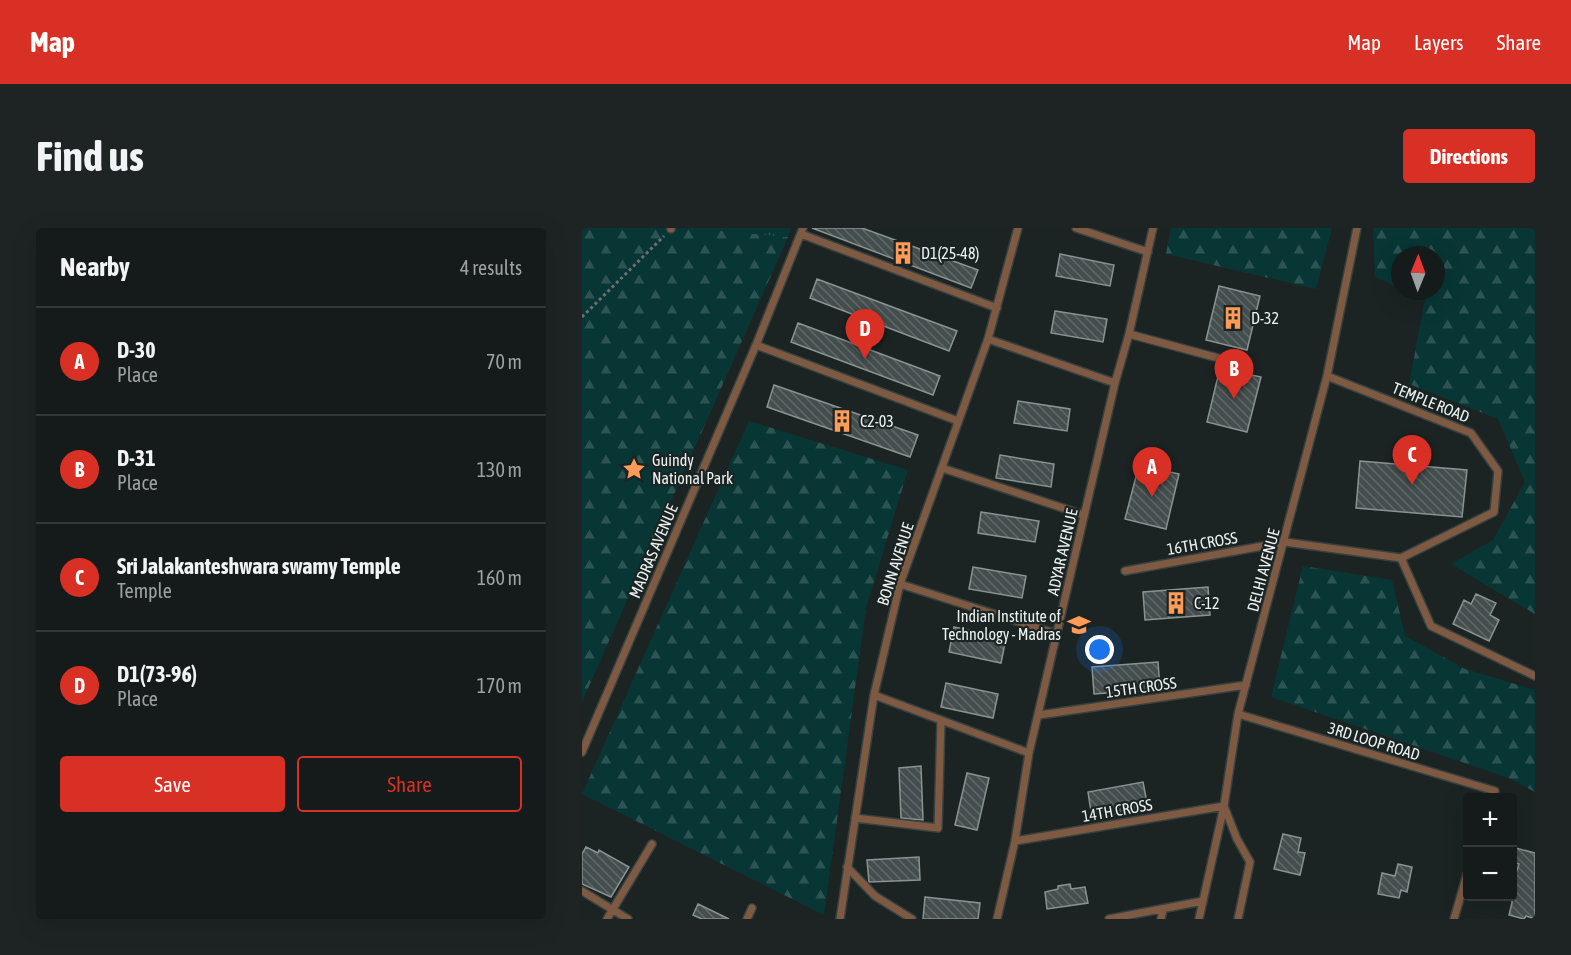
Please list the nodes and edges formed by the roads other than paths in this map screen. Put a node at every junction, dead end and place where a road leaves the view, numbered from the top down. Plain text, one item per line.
1 (1018, 228) edge
2 (1076, 228) edge
3 (1153, 228) edge
4 (1357, 228) edge
5 (802, 231) edge
6 (1148, 252) junction
7 (997, 308) junction
8 (1129, 334) junction
9 (988, 339) junction
10 (756, 345) junction
11 (1233, 362) dead end
12 (1327, 376) junction
13 (1115, 383) junction
14 (958, 421) junction
15 (942, 468) junction
16 (1084, 515) junction
17 (1285, 542) junction
18 (1401, 558) junction
19 (1125, 572) dead end
20 (900, 584) junction
21 (1057, 634) junction
22 (1535, 676) edge
23 (1246, 685) junction
24 (874, 695) junction
25 (1238, 714) junction
26 (1039, 715) junction
27 (941, 720) junction
28 (582, 752) edge
29 (1029, 753) junction
30 (1494, 793) edge
31 (1224, 806) junction
32 (855, 819) junction
33 (1015, 841) junction
34 (652, 844) dead end
35 (847, 867) junction
36 (1463, 888) edge
37 (582, 891) edge
38 (1203, 901) junction
39 (752, 908) dead end
40 (612, 909) junction
41 (1163, 910) junction
42 (607, 919) edge
43 (628, 919) edge
44 (747, 919) edge
45 (840, 919) edge
46 (912, 919) edge
47 (998, 919) edge
48 (1109, 919) edge
49 (1161, 919) edge
50 (1199, 919) edge
51 (1238, 919) edge
52 (1454, 919) edge

1 - 7 lane, BONN AVENUE
2 - 6 lane
3 - 6 lane, ADYAR AVENUE
4 - 12 lane, DELHI AVENUE
5 - 7 lane
5 - 10 lane, MADRAS AVENUE
6 - 8 lane, ADYAR AVENUE
7 - 9 lane, BONN AVENUE
8 - 11 lane
8 - 13 lane, ADYAR AVENUE
9 - 13 lane
9 - 14 lane, BONN AVENUE
10 - 14 lane
10 - 28 lane, MADRAS AVENUE
12 - 17 lane, DELHI AVENUE
12 - 18 lane, TEMPLE ROAD
13 - 16 lane, ADYAR AVENUE
14 - 15 lane, BONN AVENUE
15 - 16 lane
15 - 20 lane, BONN AVENUE
16 - 21 lane, ADYAR AVENUE
17 - 18 lane
17 - 19 lane, 16TH CROSS
17 - 23 lane, DELHI AVENUE
18 - 22 lane
20 - 21 lane
20 - 24 lane, BONN AVENUE
21 - 26 lane, ADYAR AVENUE
23 - 25 lane, DELHI AVENUE
23 - 26 lane, 15TH CROSS
24 - 27 lane
24 - 32 lane, BONN AVENUE
25 - 30 lane, 3RD LOOP ROAD
25 - 31 lane, DELHI AVENUE
26 - 29 lane, ADYAR AVENUE
27 - 29 lane
27 - 32 lane
29 - 33 lane, ADYAR AVENUE
31 - 33 lane, 14TH CROSS
31 - 38 lane, DELHI AVENUE
31 - 51 lane
32 - 35 lane, BONN AVENUE
33 - 47 lane, ADYAR AVENUE
34 - 40 lane
35 - 45 lane, BONN AVENUE
35 - 46 lane
36 - 52 lane
37 - 40 lane
38 - 41 lane
38 - 50 lane, DELHI AVENUE
39 - 44 lane
40 - 42 lane
40 - 43 lane
41 - 48 lane
41 - 49 lane

